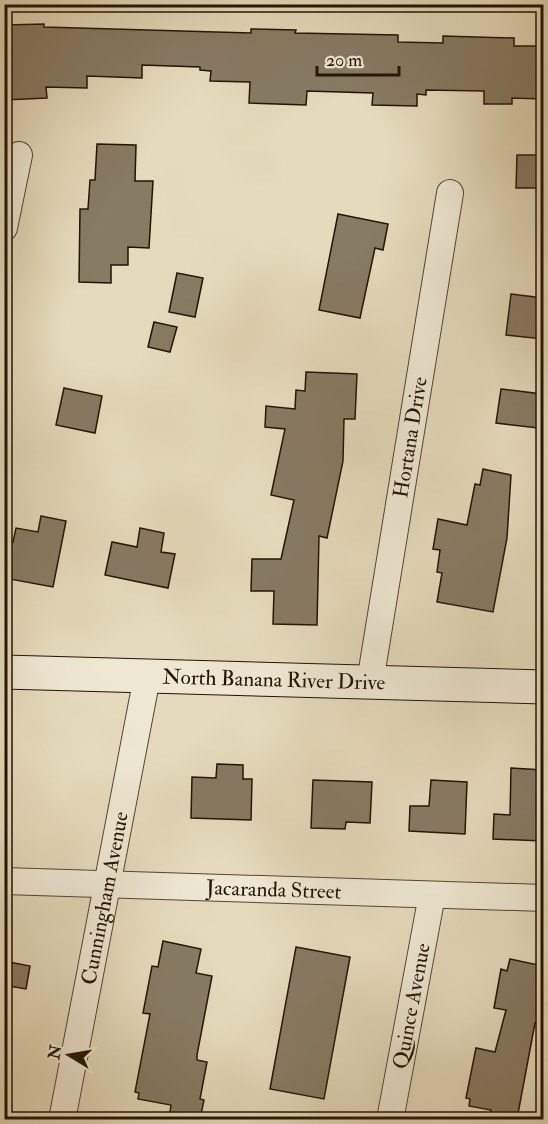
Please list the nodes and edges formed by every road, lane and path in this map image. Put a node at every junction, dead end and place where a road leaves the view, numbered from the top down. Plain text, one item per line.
1 (19, 155) dead end
2 (450, 193) dead end
3 (4, 228) edge
4 (4, 672) edge
5 (147, 677) junction
6 (370, 682) junction
7 (543, 687) edge
8 (4, 881) edge
9 (109, 884) junction
10 (432, 894) junction
11 (543, 898) edge
12 (62, 1119) edge
13 (390, 1119) edge

1 - 3 street
2 - 6 street, Hortana Drive
4 - 5 street, North Banana River Drive
5 - 6 street, North Banana River Drive
5 - 9 street, Cunningham Avenue
6 - 7 street, North Banana River Drive
8 - 9 street, Jacaranda Street
9 - 10 street, Jacaranda Street
9 - 12 street, Cunningham Avenue
10 - 11 street, Jacaranda Street
10 - 13 street, Quince Avenue

